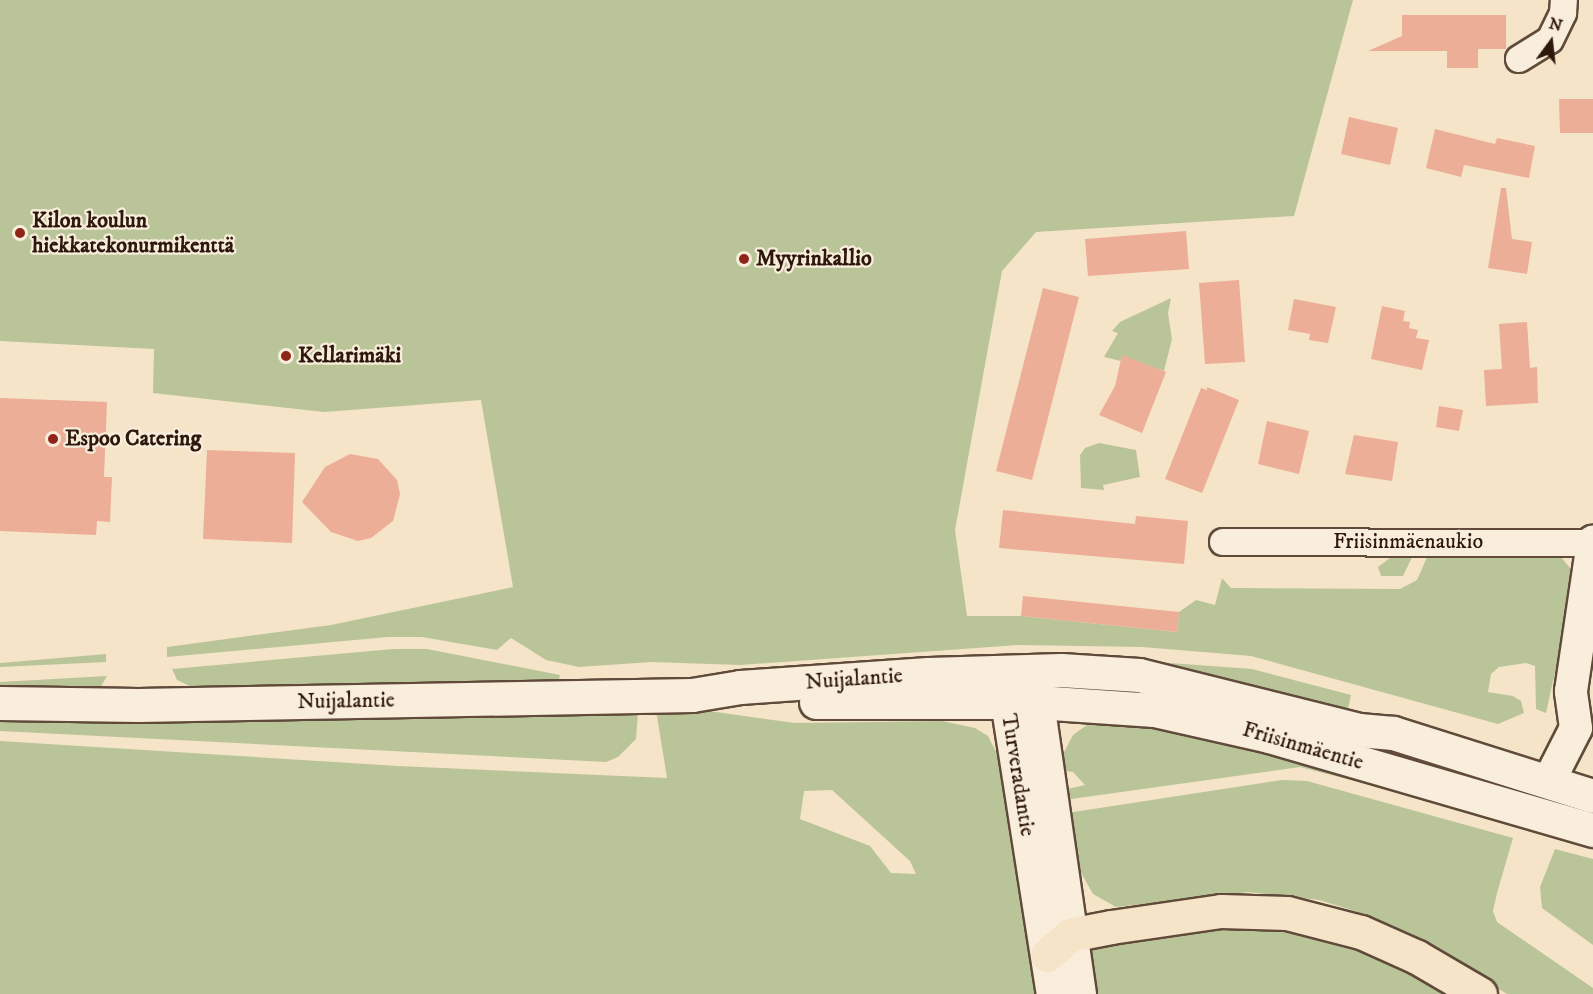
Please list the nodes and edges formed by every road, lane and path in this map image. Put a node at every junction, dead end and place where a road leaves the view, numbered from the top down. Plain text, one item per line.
1 (1564, 0) edge
2 (1519, 58) dead end
3 (1223, 542) dead end
4 (1593, 543) edge
5 (1020, 692) junction
6 (0, 703) edge
7 (1549, 781) junction
8 (1593, 796) edge
9 (1540, 815) junction
10 (1593, 830) edge
11 (1058, 945) junction
12 (1053, 994) edge
13 (1079, 994) edge
14 (1480, 994) edge

1 - 2 street
3 - 4 street, Friisinmäenaukio
4 - 7 street
5 - 6 main road, Nuijalantie
5 - 7 main road, Friisinmäentie
5 - 9 main road, Friisinmäentie
5 - 11 main road, Turveradantie
7 - 8 main road, Friisinmäentie
7 - 9 street
9 - 10 main road, Friisinmäentie
11 - 12 main road, Turveradantie
11 - 13 main road, Turveradantie
11 - 14 highway

